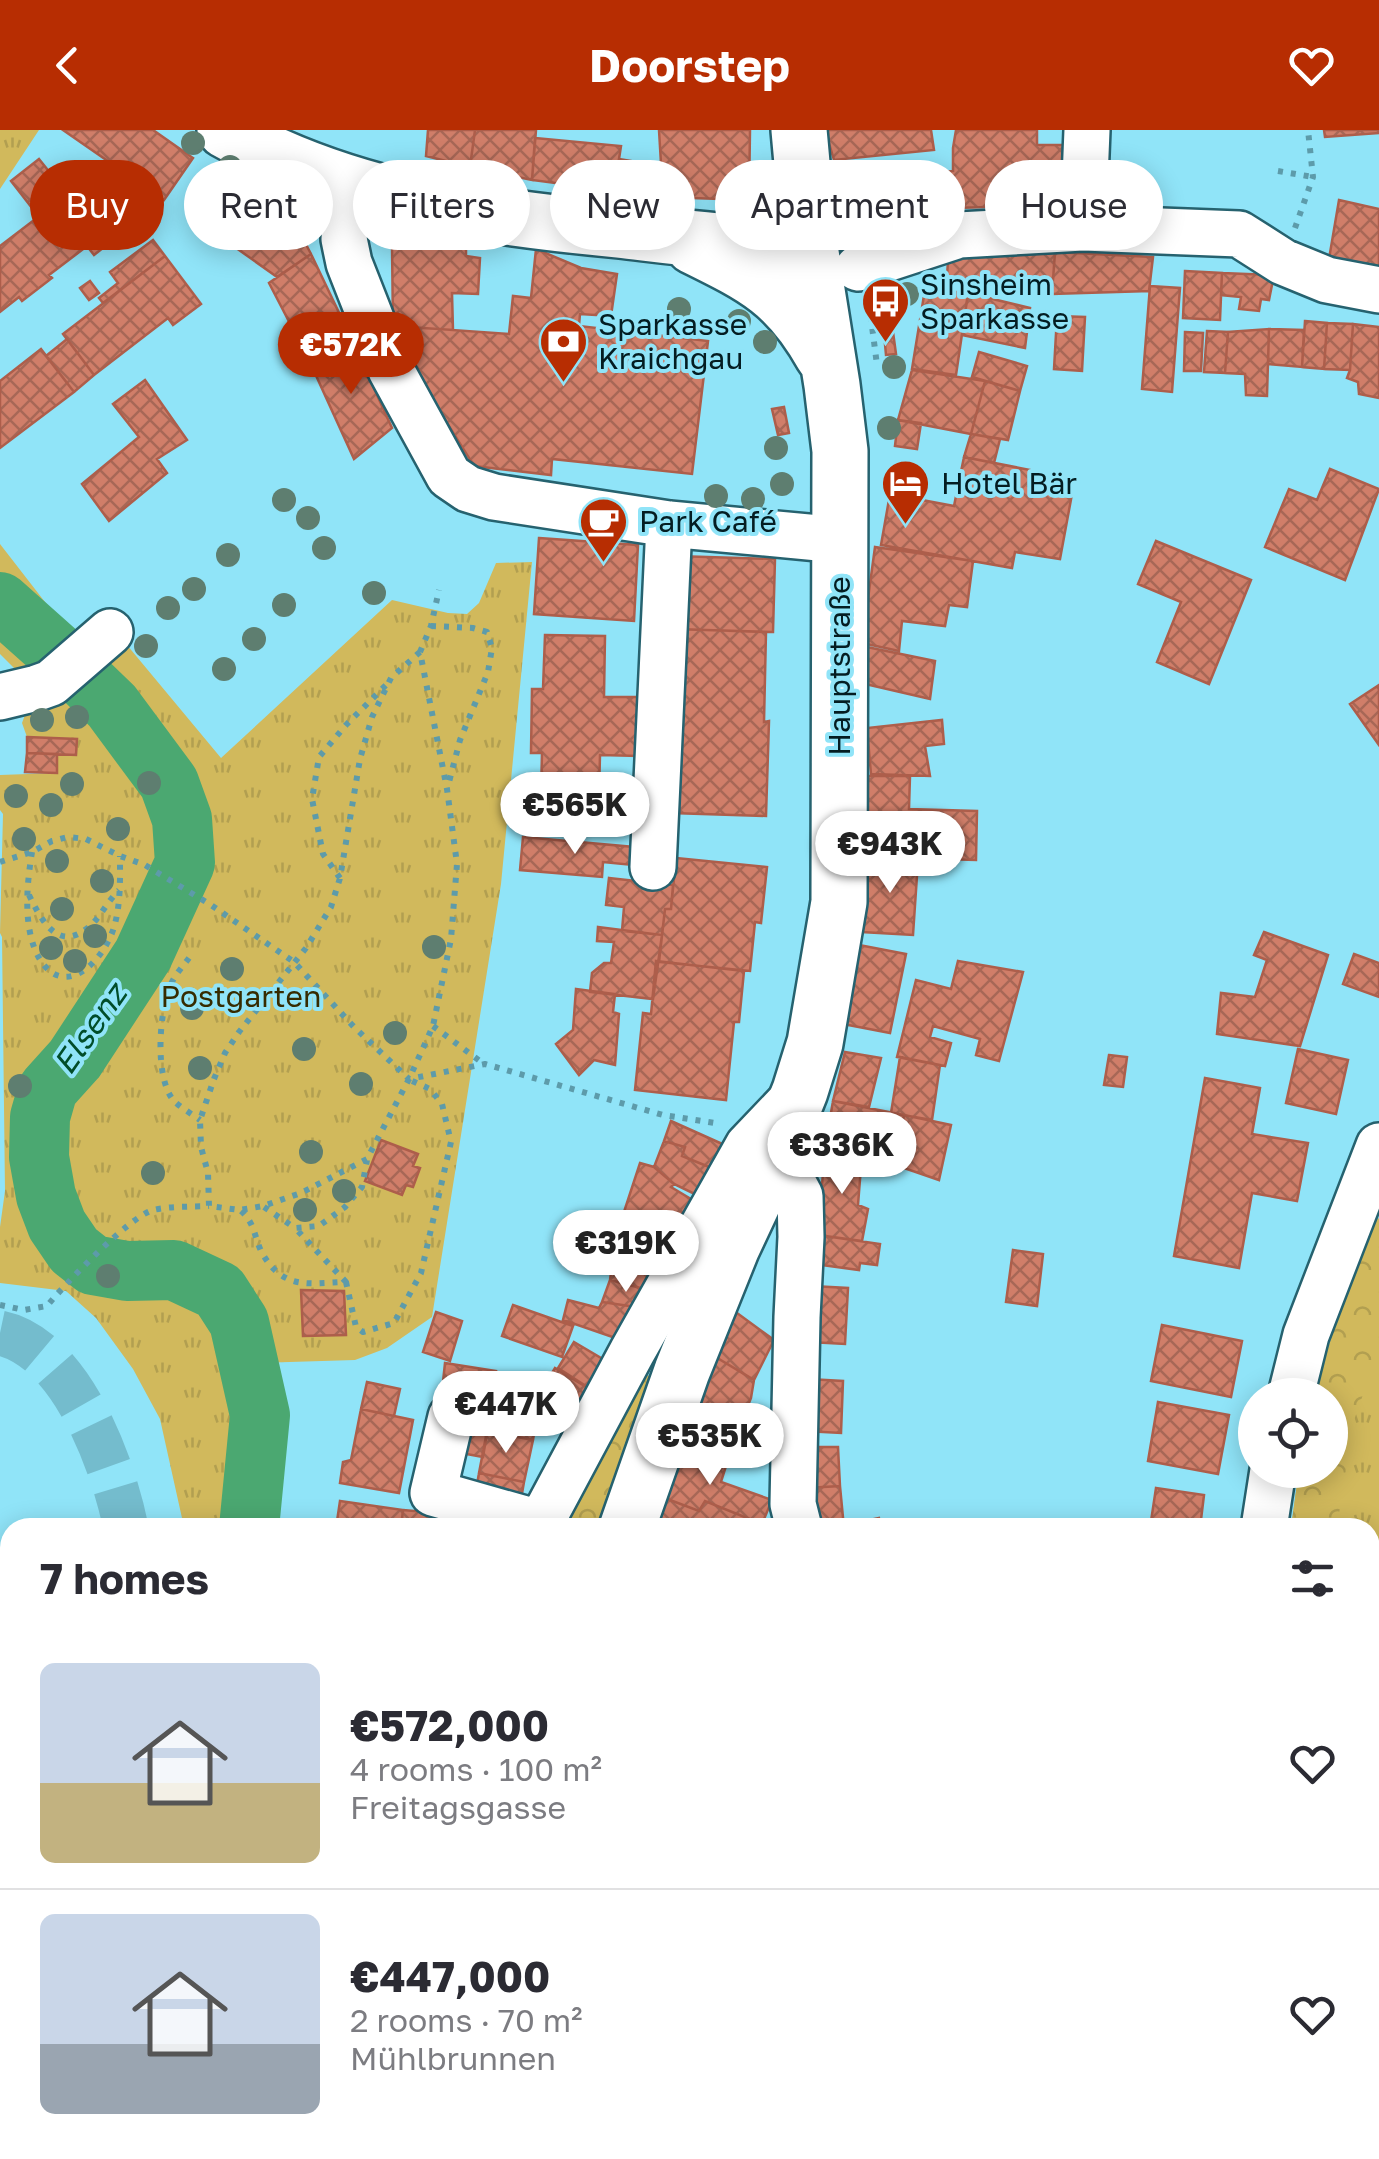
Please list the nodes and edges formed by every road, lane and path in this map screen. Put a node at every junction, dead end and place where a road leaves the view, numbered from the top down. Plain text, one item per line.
1 (225, 130) edge
2 (798, 130) edge
3 (1087, 130) edge
4 (1308, 130) edge
5 (801, 160) edge
6 (1085, 160) edge
7 (1278, 171) dead end
8 (1313, 177) junction
9 (350, 185) junction
10 (550, 222) edge
11 (1163, 231) edge
12 (985, 234) edge
13 (695, 247) edge
14 (811, 250) edge
15 (1283, 262) junction
16 (858, 268) dead end
17 (1379, 290) edge
18 (828, 365) junction
19 (669, 524) junction
20 (840, 540) junction
21 (439, 590) dead end
22 (431, 626) junction
23 (110, 632) dead end
24 (420, 652) junction
25 (390, 680) junction
26 (0, 697) edge
27 (447, 789) junction
28 (32, 852) junction
29 (120, 856) junction
30 (0, 862) edge
31 (654, 867) dead end
32 (340, 878) junction
33 (120, 889) junction
34 (28, 892) junction
35 (189, 958) dead end
36 (294, 962) junction
37 (433, 1026) junction
38 (485, 1064) junction
39 (409, 1079) junction
40 (800, 1092) junction
41 (200, 1120) junction
42 (754, 1147) junction
43 (1378, 1153) edge
44 (367, 1160) junction
45 (209, 1206) junction
46 (263, 1206) junction
47 (240, 1210) junction
48 (295, 1228) junction
49 (346, 1282) junction
50 (0, 1305) edge
51 (1295, 1378) edge
52 (451, 1417) dead end
53 (1270, 1488) edge
54 (515, 1518) edge
55 (542, 1518) edge
56 (631, 1518) edge
57 (796, 1518) edge
58 (1266, 1518) edge

1 - 9 main road
2 - 5 main road, Hauptstraße
3 - 6 street
4 - 8 path
7 - 8 path
8 - 15 path
9 - 10 main road
9 - 19 street
11 - 15 street
12 - 16 street
13 - 18 main road
14 - 18 main road, Hauptstraße
15 - 17 street
18 - 20 main road, Hauptstraße
19 - 20 street
19 - 31 street
20 - 40 main road, Hauptstraße
21 - 22 path
22 - 24 path
22 - 27 path
23 - 26 street
24 - 25 path
24 - 27 path
25 - 32 path
25 - 32 path
27 - 37 path
28 - 29 path
28 - 30 path
28 - 34 path
29 - 33 path
29 - 36 path
32 - 36 path
33 - 34 path
33 - 34 path
35 - 41 path
36 - 39 path
36 - 41 path
37 - 38 path
37 - 39 path
38 - 39 path
38 - 42 path
39 - 44 path
39 - 49 path
40 - 42 main road, Hauptstraße
40 - 55 street
41 - 45 path
42 - 56 main road, Hauptstraße
42 - 57 street
43 - 51 street
44 - 46 path
44 - 48 path
45 - 47 path
45 - 50 path
46 - 47 path
46 - 48 path
47 - 49 path
48 - 49 path
52 - 54 street
53 - 58 street

